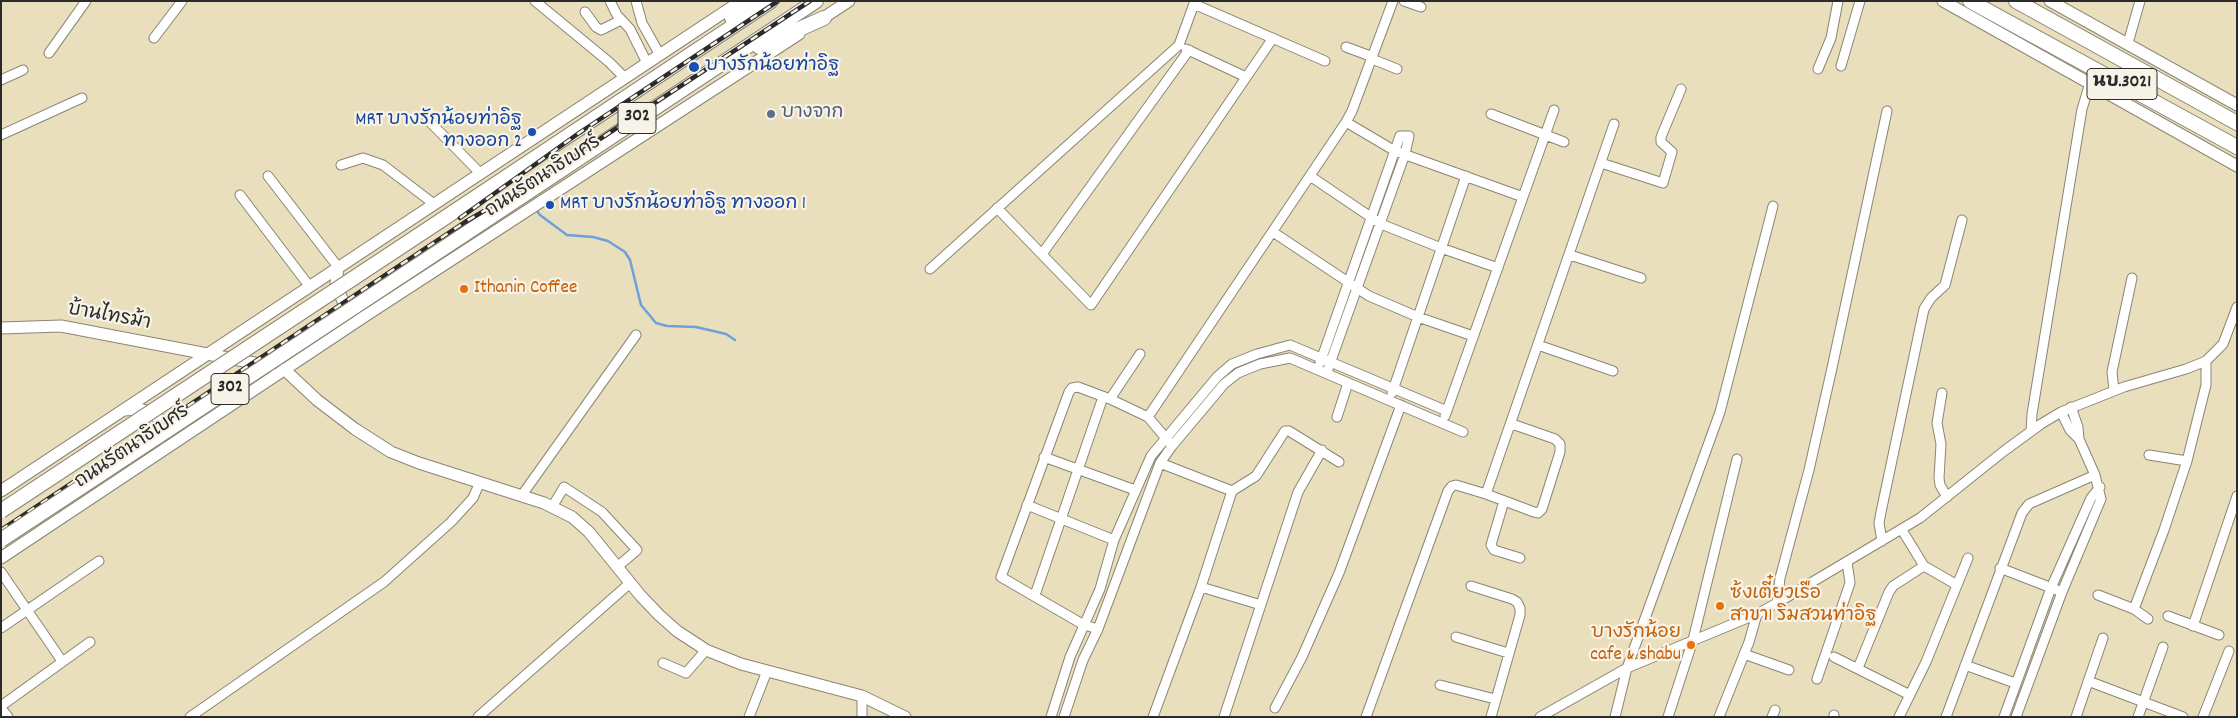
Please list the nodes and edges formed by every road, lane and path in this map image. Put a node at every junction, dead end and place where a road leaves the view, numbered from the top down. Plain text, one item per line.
1 (86, 1) edge
2 (182, 1) edge
3 (535, 1) edge
4 (610, 1) edge
5 (636, 1) edge
6 (741, 1) edge
7 (752, 1) edge
8 (771, 1) edge
9 (816, 1) edge
10 (849, 1) edge
11 (1393, 1) edge
12 (1404, 1) edge
13 (1838, 1) edge
14 (1860, 1) edge
15 (1944, 1) edge
16 (1970, 1) edge
17 (2016, 1) edge
18 (2050, 1) edge
19 (2140, 1) edge
20 (1195, 2) edge
21 (1420, 7) dead end
22 (585, 12) dead end
23 (824, 18) junction
24 (621, 20) junction
25 (2007, 22) junction
26 (154, 38) dead end
27 (1273, 38) junction
28 (2128, 43) junction
29 (1178, 45) junction
30 (1346, 47) dead end
31 (1189, 50) junction
32 (49, 53) dead end
33 (660, 54) junction
34 (1372, 58) junction
35 (2048, 58) junction
36 (1325, 61) dead end
37 (647, 63) junction
38 (720, 64) junction
39 (1841, 66) dead end
40 (1818, 68) dead end
41 (1397, 69) dead end
42 (23, 70) dead end
43 (665, 71) junction
44 (1246, 77) junction
45 (625, 78) junction
46 (1, 80) edge
47 (2090, 83) junction
48 (1681, 89) dead end
49 (82, 98) dead end
50 (2237, 105) edge
51 (1554, 110) dead end
52 (1887, 111) dead end
53 (1491, 114) dead end
54 (427, 119) dead end
55 (1346, 122) junction
56 (2237, 123) edge
57 (1614, 124) dead end
58 (1, 135) edge
59 (1545, 135) junction
60 (1564, 142) dead end
61 (2237, 146) edge
62 (1395, 151) junction
63 (1405, 154) junction
64 (1602, 163) junction
65 (341, 166) dead end
66 (2237, 166) edge
67 (480, 173) junction
68 (268, 176) dead end
69 (1310, 176) junction
70 (1466, 176) junction
71 (240, 195) dead end
72 (1523, 197) junction
73 (434, 204) junction
74 (1773, 206) dead end
75 (997, 208) junction
76 (1372, 218) junction
77 (1962, 220) dead end
78 (1381, 224) junction
79 (1273, 232) junction
80 (1441, 248) junction
81 (1042, 254) junction
82 (1570, 255) junction
83 (338, 267) junction
84 (1498, 268) junction
85 (930, 269) dead end
86 (1641, 278) dead end
87 (2132, 278) dead end
88 (1349, 284) junction
89 (310, 287) junction
90 (1357, 290) junction
91 (2237, 307) edge
92 (368, 314) junction
93 (1418, 317) junction
94 (1, 328) edge
95 (636, 335) dead end
96 (2232, 335) edge
97 (1473, 336) junction
98 (1538, 345) junction
99 (209, 354) junction
100 (1140, 354) dead end
101 (1321, 359) junction
102 (2206, 361) junction
103 (1330, 363) junction
104 (284, 369) junction
105 (1317, 370) junction
106 (1613, 371) dead end
107 (1326, 374) junction
108 (1348, 383) junction
109 (1393, 389) junction
110 (2114, 390) junction
111 (1942, 393) dead end
112 (1106, 398) junction
113 (1389, 400) junction
114 (1401, 406) junction
115 (2071, 407) junction
116 (122, 410) junction
117 (1447, 411) junction
118 (2061, 412) junction
119 (1148, 417) junction
120 (1337, 417) dead end
121 (1443, 423) junction
122 (1512, 424) junction
123 (2031, 431) junction
124 (1463, 432) dead end
125 (1166, 438) junction
126 (2079, 438) junction
127 (1172, 446) junction
128 (1322, 450) junction
129 (2149, 454) dead end
130 (1044, 456) junction
131 (153, 457) junction
132 (1737, 459) dead end
133 (2187, 461) junction
134 (1339, 462) dead end
135 (1160, 464) junction
136 (1077, 470) junction
137 (2095, 475) junction
138 (480, 482) junction
139 (2100, 488) junction
140 (1136, 490) junction
141 (1, 491) edge
142 (1232, 491) junction
143 (1486, 494) junction
144 (522, 495) junction
145 (2237, 496) edge
146 (1947, 497) junction
147 (1504, 501) junction
148 (1027, 505) junction
149 (552, 506) junction
150 (1, 511) edge
151 (1060, 518) junction
152 (1902, 530) junction
153 (1, 540) edge
154 (1114, 540) junction
155 (1882, 541) junction
156 (1, 558) edge
157 (1520, 558) dead end
158 (1968, 558) dead end
159 (98, 561) dead end
160 (1847, 562) junction
161 (1924, 566) junction
162 (617, 567) junction
163 (2000, 568) junction
164 (1, 572) edge
165 (630, 583) junction
166 (1957, 585) junction
167 (1471, 586) dead end
168 (1201, 587) junction
169 (2051, 588) junction
170 (2062, 592) junction
171 (1034, 595) junction
172 (2098, 595) dead end
173 (1777, 603) junction
174 (1261, 605) junction
175 (2134, 609) junction
176 (28, 610) junction
177 (1757, 614) junction
178 (2168, 616) dead end
179 (2148, 619) dead end
180 (1084, 625) junction
181 (2193, 626) junction
182 (1, 628) edge
183 (1098, 629) junction
184 (2219, 635) dead end
185 (1456, 638) dead end
186 (2103, 638) dead end
187 (1693, 640) junction
188 (90, 642) dead end
189 (2162, 647) dead end
190 (706, 650) junction
191 (2229, 651) dead end
192 (1508, 653) junction
193 (1744, 654) junction
194 (1834, 657) dead end
195 (62, 661) junction
196 (663, 662) dead end
197 (1965, 665) junction
198 (1626, 668) junction
199 (1858, 668) junction
200 (1789, 670) dead end
201 (767, 671) junction
202 (1817, 679) dead end
203 (2088, 681) junction
204 (2016, 683) junction
205 (1440, 685) dead end
206 (1910, 695) junction
207 (862, 696) junction
208 (1495, 700) junction
209 (2144, 701) junction
210 (1, 707) edge
211 (1275, 708) dead end
212 (1669, 715) edge
213 (8, 717) edge
214 (190, 717) edge
215 (478, 717) edge
216 (749, 717) edge
217 (862, 717) edge
218 (905, 717) edge
219 (1051, 717) edge
220 (1064, 717) edge
221 (1153, 717) edge
222 (1224, 717) edge
223 (1366, 717) edge
224 (1491, 717) edge
225 (1540, 717) edge
226 (1615, 717) edge
227 (1679, 717) edge
228 (1719, 717) edge
229 (1899, 717) edge
230 (1946, 717) edge
231 (2004, 717) edge
232 (2016, 717) edge
233 (2076, 717) edge
234 (2138, 717) edge
235 (2183, 717) edge
236 (2203, 717) edge

1 - 32 street
2 - 26 street
3 - 45 street
4 - 24 street
5 - 33 street
6 - 33 main road, ถนนรัตนาธิเบศร์ / 302
7 - 43 main road
8 - 43 main road, ถนนรัตนาธิเบศร์ / 302
9 - 38 main road, ถนนรัตนาธิเบศร์ / 302
10 - 23 main road, ถนนรัตนาธิเบศร์ / 302
11 - 34 street
12 - 21 street
13 - 40 street
14 - 39 street
15 - 35 main road
16 - 25 main road, นบ.3021
17 - 56 main road, นบ.3021
18 - 28 main road, นบ.3021
19 - 28 street
20 - 27 street
20 - 29 street
22 - 24 street
23 - 38 main road
23 - 92 main road, ถนนรัตนาธิเบศร์ / 302
24 - 37 street
25 - 35 main road
25 - 61 main road, นบ.3021
27 - 36 street
27 - 44 street
28 - 50 main road, นบ.3021
29 - 31 street
29 - 75 street
30 - 34 street
31 - 44 street
31 - 81 street
33 - 37 main road, ถนนรัตนาธิเบศร์ / 302
34 - 41 street
34 - 55 street
35 - 47 main road, นบ.3021
37 - 45 main road, ถนนรัตนาธิเบศร์ / 302
38 - 153 main road, ถนนรัตนาธิเบศร์ / 302, bridge
42 - 46 street
43 - 150 main road, ถนนรัตนาธิเบศร์ / 302, bridge
44 - 81 street
45 - 67 main road, ถนนรัตนาธิเบศร์ / 302
47 - 66 main road, นบ.3021
47 - 123 street
48 - 64 street
49 - 58 street
51 - 59 street
52 - 173 street
53 - 59 street
54 - 67 street
55 - 62 street
55 - 69 street
57 - 64 street
59 - 60 street
59 - 72 street
62 - 63 street
62 - 63 street
62 - 76 street
63 - 70 street
63 - 78 street
64 - 82 street
65 - 73 street
67 - 73 main road, ถนนรัตนาธิเบศร์ / 302
68 - 83 street
69 - 76 street
69 - 79 street
70 - 72 street
70 - 80 street
71 - 89 street
72 - 84 street
73 - 83 main road, ถนนรัตนาธิเบศร์ / 302
74 - 198 street
75 - 81 street
75 - 85 street
76 - 78 street
76 - 88 street
77 - 155 street
78 - 80 street
78 - 90 street
79 - 88 street
79 - 119 street
80 - 84 street
80 - 93 street
82 - 86 street
82 - 98 street
83 - 89 main road, ถนนรัตนาธิเบศร์ / 302
83 - 92 main road
84 - 97 street
87 - 110 street
88 - 90 street
88 - 101 street
89 - 99 main road, ถนนรัตนาธิเบศร์ / 302
90 - 93 street
90 - 103 street
91 - 96 street
92 - 104 main road, ถนนรัตนาธิเบศร์ / 302
93 - 97 street
93 - 109 street
94 - 99 main road, บ้านไทรม้า
95 - 144 street
96 - 102 street
97 - 117 street
98 - 106 street
98 - 122 street
99 - 104 main road, 302
99 - 116 main road, ถนนรัตนาธิเบศร์ / 302
100 - 112 street
101 - 103 street
101 - 105 street
101 - 125 street
102 - 110 street
102 - 133 street
103 - 107 street
103 - 109 street
104 - 131 main road, ถนนรัตนาธิเบศร์ / 302
104 - 138 main road
105 - 107 street
105 - 127 street
107 - 108 street
108 - 113 street
108 - 120 street
109 - 113 street
109 - 117 street
110 - 115 street
111 - 146 street
112 - 119 street
112 - 130 street
112 - 136 street
113 - 114 street
114 - 121 street
114 - 211 street
115 - 118 street
115 - 126 street
116 - 131 main road
116 - 141 main road, ถนนรัตนาธิเบศร์ / 302
117 - 121 street
118 - 123 street
118 - 126 street
119 - 125 street
121 - 124 street
122 - 143 street
122 - 147 street
123 - 146 street
125 - 127 street
125 - 140 street
126 - 137 street
127 - 135 street
128 - 134 street
128 - 142 street
128 - 174 street
129 - 133 street
130 - 136 street
130 - 148 street
131 - 156 main road, ถนนรัตนาธิเบศร์ / 302
132 - 187 street
133 - 175 street
135 - 142 street
135 - 183 street
136 - 140 street
136 - 151 street
137 - 139 street
137 - 163 street
138 - 144 main road
138 - 214 street
139 - 169 street
139 - 170 street
140 - 154 street
142 - 168 street
143 - 147 street
143 - 223 street
144 - 149 main road
145 - 181 street
146 - 152 street
147 - 157 street
148 - 151 street
148 - 171 street
149 - 162 main road
149 - 162 street
151 - 154 street
151 - 171 street
152 - 155 street
152 - 161 street
154 - 180 street
155 - 160 street
158 - 166 street
159 - 176 street
160 - 173 street
160 - 202 street
161 - 166 street
161 - 199 street
162 - 165 main road
163 - 169 street
163 - 197 street
164 - 176 street
165 - 190 main road
165 - 215 street
166 - 206 street
167 - 192 street
168 - 174 street
168 - 221 street
169 - 170 street
169 - 204 street
170 - 232 street
171 - 180 street
172 - 175 street
173 - 177 street
174 - 222 street
175 - 179 street
176 - 182 street
176 - 195 street
177 - 187 street
177 - 193 street
178 - 181 street
180 - 183 street
180 - 219 street
181 - 184 street
183 - 220 street
185 - 192 street
186 - 203 street
187 - 198 street
187 - 212 street
188 - 195 street
189 - 209 street
190 - 196 street
190 - 201 main road
191 - 236 street
192 - 208 street
193 - 200 street
193 - 228 street
194 - 199 street
195 - 210 street
197 - 204 street
197 - 230 street
198 - 225 street
198 - 226 street
199 - 206 street
201 - 207 main road
201 - 216 street
203 - 209 street
203 - 233 street
204 - 231 street
205 - 208 street
206 - 229 street
207 - 217 street
207 - 218 main road
208 - 224 street
209 - 234 street
209 - 235 street
210 - 213 street
212 - 227 street

